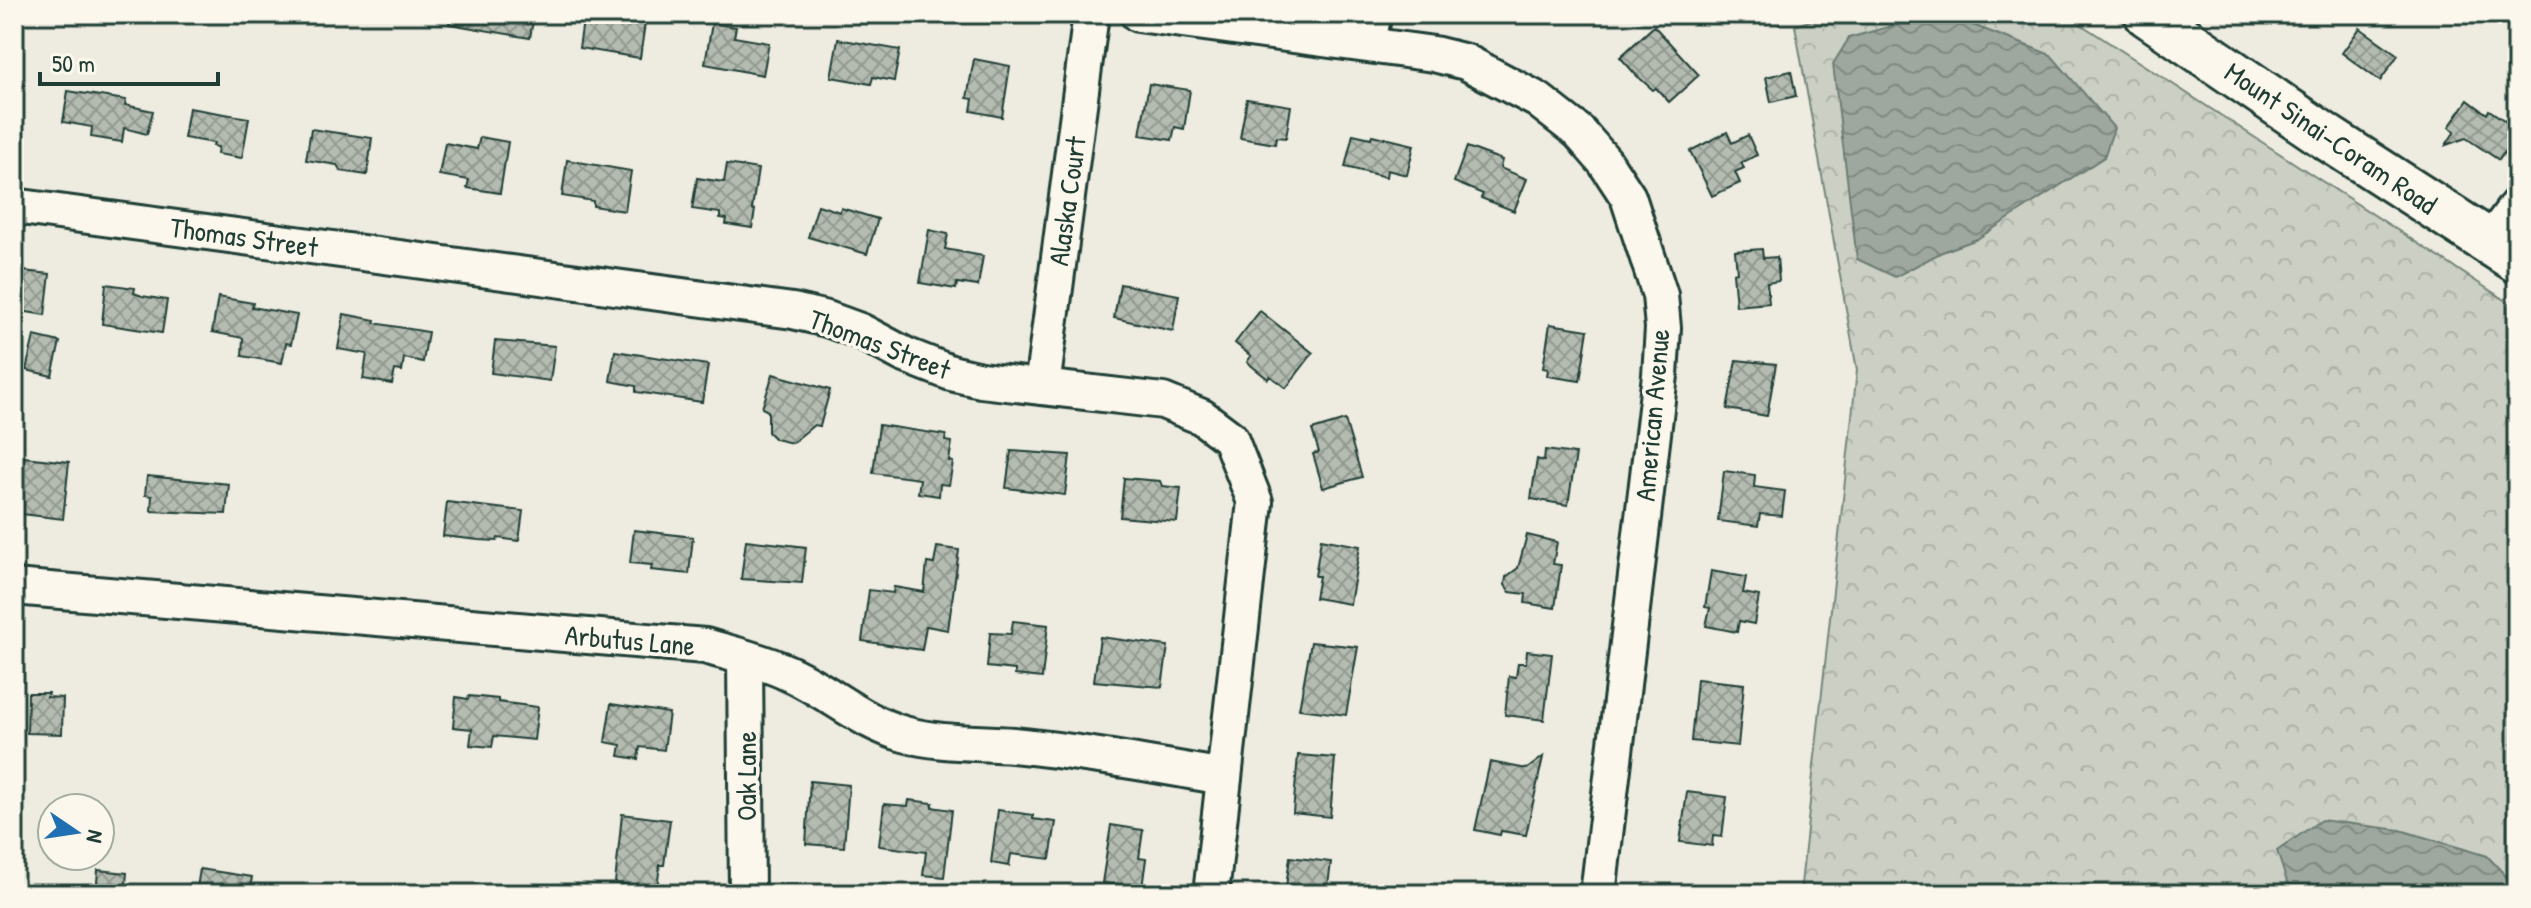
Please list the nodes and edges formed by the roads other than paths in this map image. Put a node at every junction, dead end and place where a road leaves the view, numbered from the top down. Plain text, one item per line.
1 (1091, 14) edge
2 (1138, 14) edge
3 (2147, 14) edge
4 (1370, 29) edge
5 (2517, 205) edge
6 (14, 206) edge
7 (2504, 251) edge
8 (1042, 387) junction
9 (14, 587) edge
10 (745, 658) junction
11 (1224, 777) junction
12 (747, 894) edge
13 (1211, 894) edge
14 (1598, 894) edge

1 - 8 street, Alaska Court
2 - 4 street, American Avenue
3 - 7 main road, Mount Sinai-Coram Road
4 - 14 street, American Avenue
5 - 7 street
6 - 8 street, Thomas Street
8 - 11 street, Thomas Street
9 - 10 street, Arbutus Lane
10 - 11 street, Arbutus Lane
10 - 12 street, Oak Lane
11 - 13 street, Thomas Street

